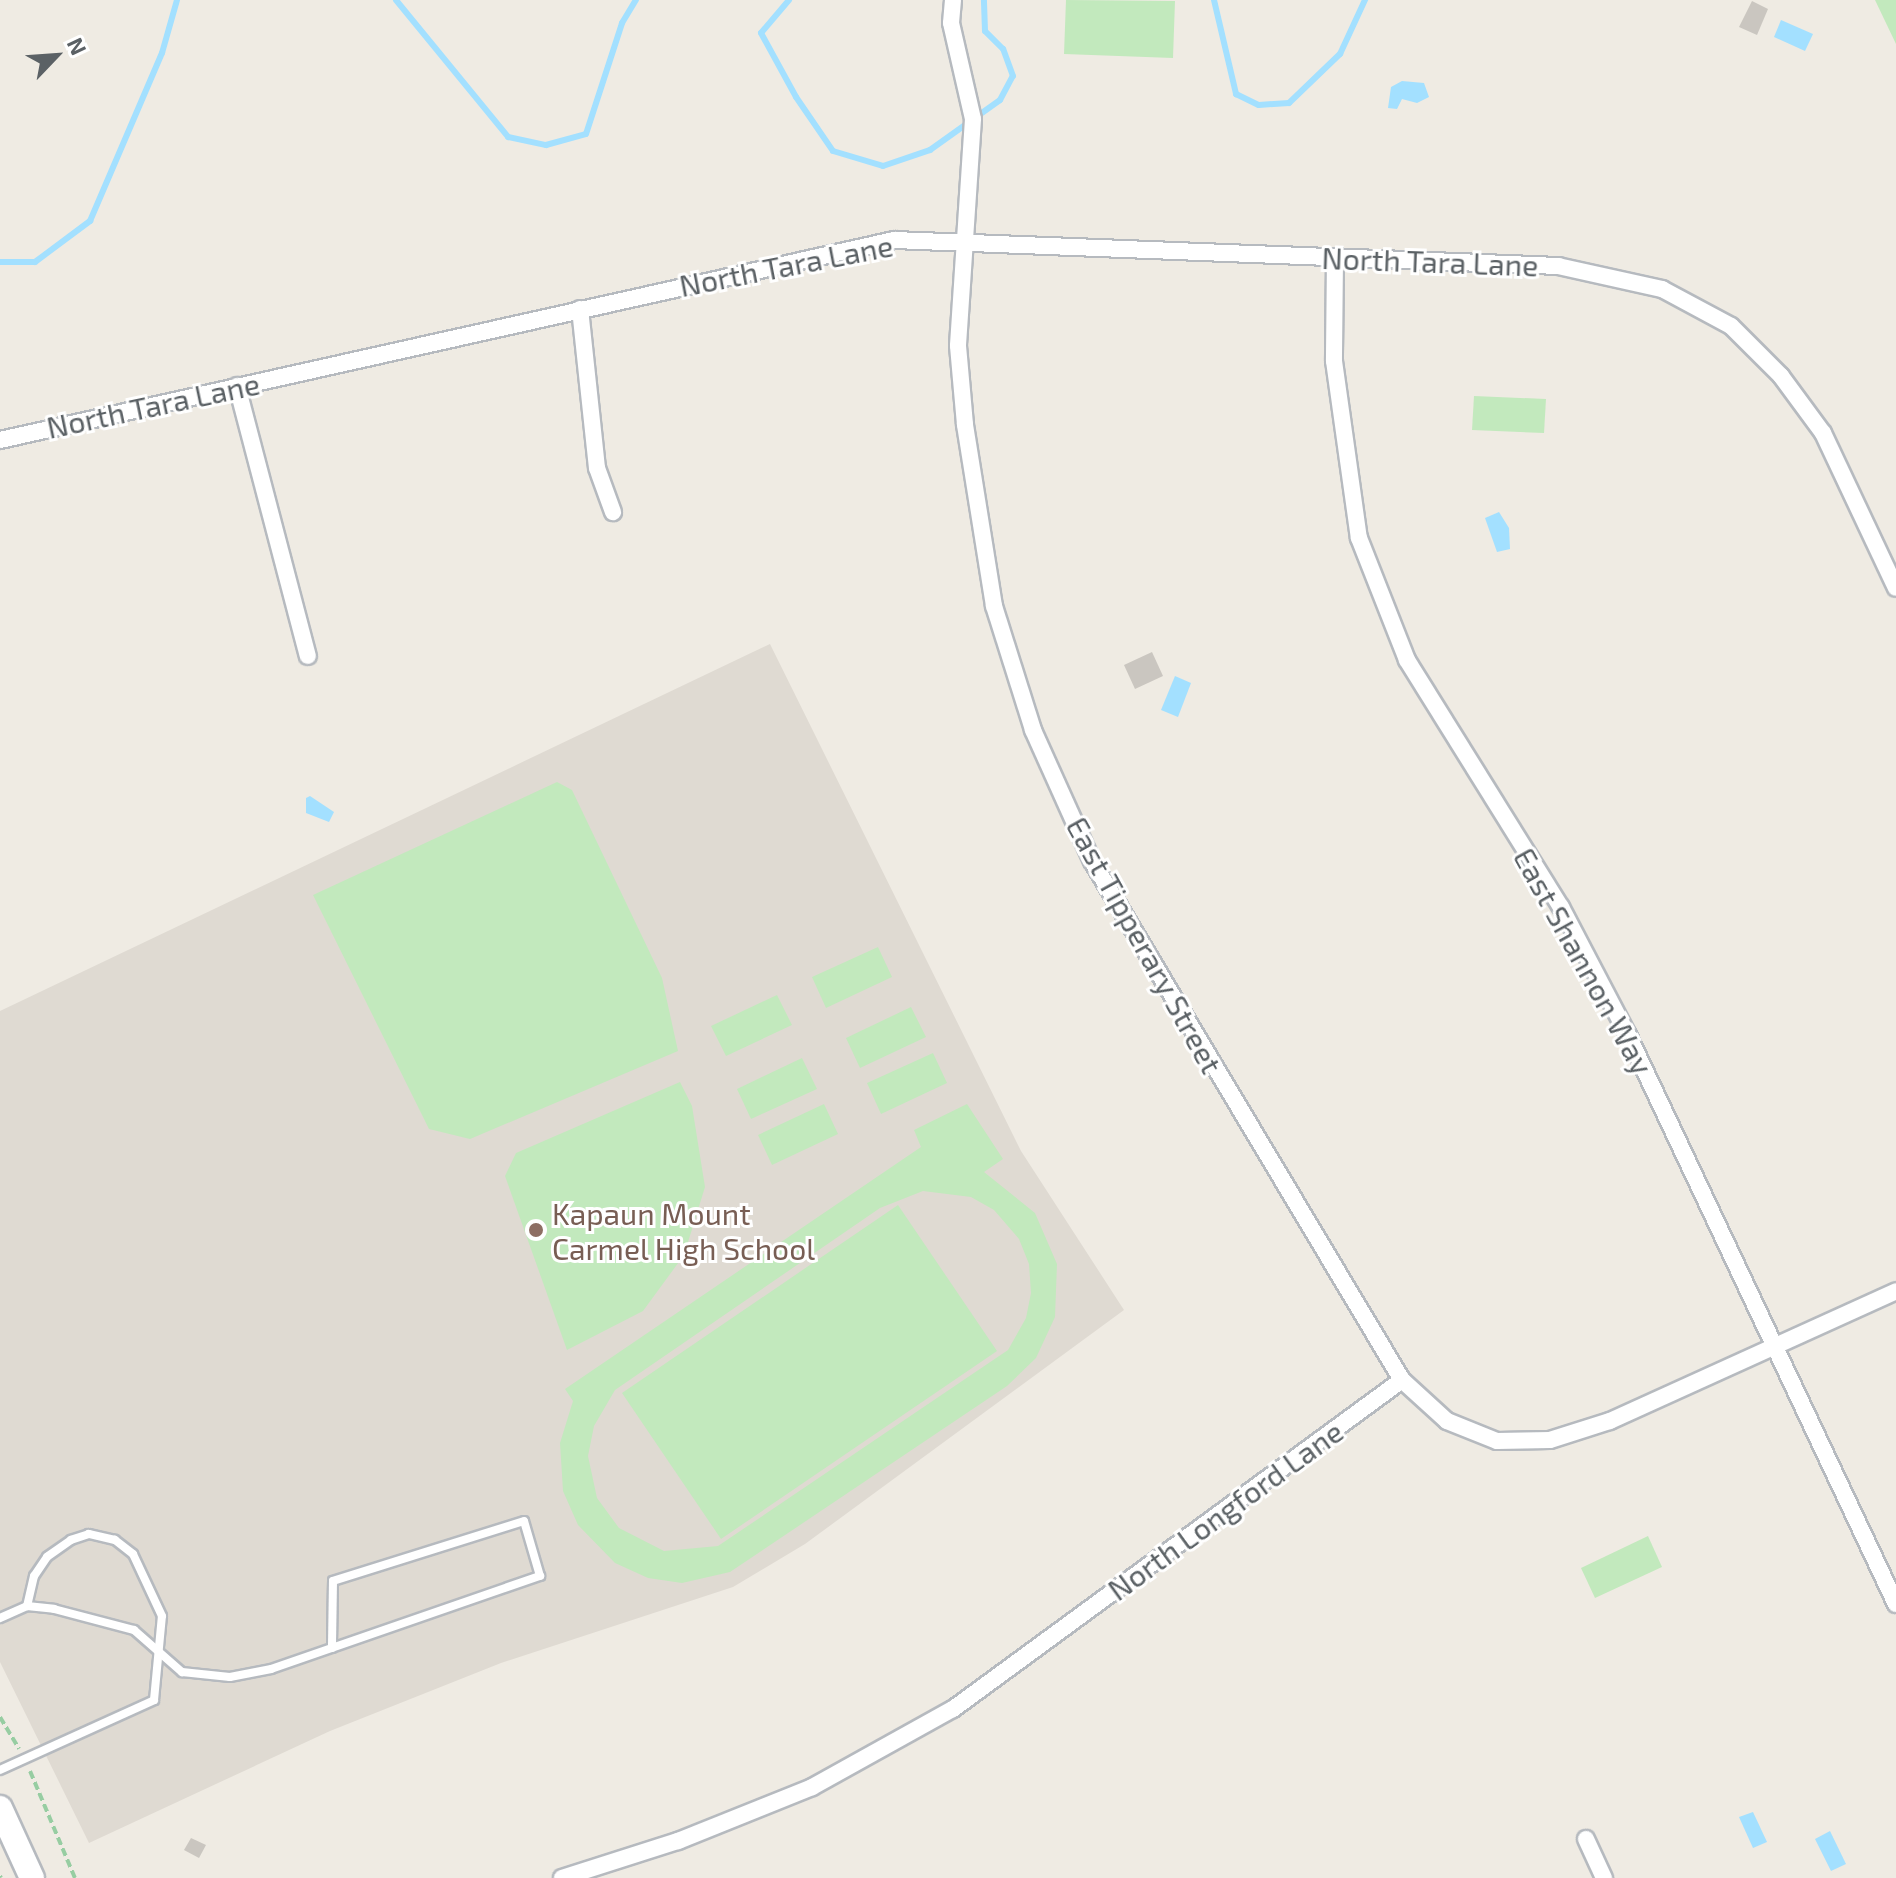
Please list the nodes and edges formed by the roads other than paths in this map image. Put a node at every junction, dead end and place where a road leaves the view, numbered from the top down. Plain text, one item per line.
1 (953, 0) edge
2 (964, 241) junction
3 (1335, 258) junction
4 (580, 309) junction
5 (237, 386) junction
6 (0, 440) edge
7 (613, 512) dead end
8 (1896, 588) edge
9 (308, 656) dead end
10 (1896, 1291) edge
11 (1773, 1347) junction
12 (1402, 1380) junction
13 (1896, 1604) edge
14 (27, 1606) junction
15 (0, 1618) edge
16 (332, 1648) junction
17 (158, 1654) junction
18 (0, 1770) edge
19 (0, 1808) edge
20 (1586, 1839) dead end
21 (32, 1878) edge
22 (562, 1878) edge
23 (1604, 1878) edge

1 - 2 street, East Tipperary Street
2 - 3 street, North Tara Lane
2 - 4 street, North Tara Lane
2 - 12 street, East Tipperary Street
3 - 8 street, North Tara Lane
3 - 11 street, East Shannon Way
4 - 5 street, North Tara Lane
4 - 7 street
5 - 6 street, North Tara Lane
5 - 9 street
10 - 11 street
11 - 12 street
11 - 13 street, East Shannon Way
12 - 22 street, North Longford Lane
14 - 15 lane
14 - 17 lane
14 - 17 lane
16 - 16 lane
16 - 17 lane
17 - 18 lane
19 - 21 main road
20 - 23 street

